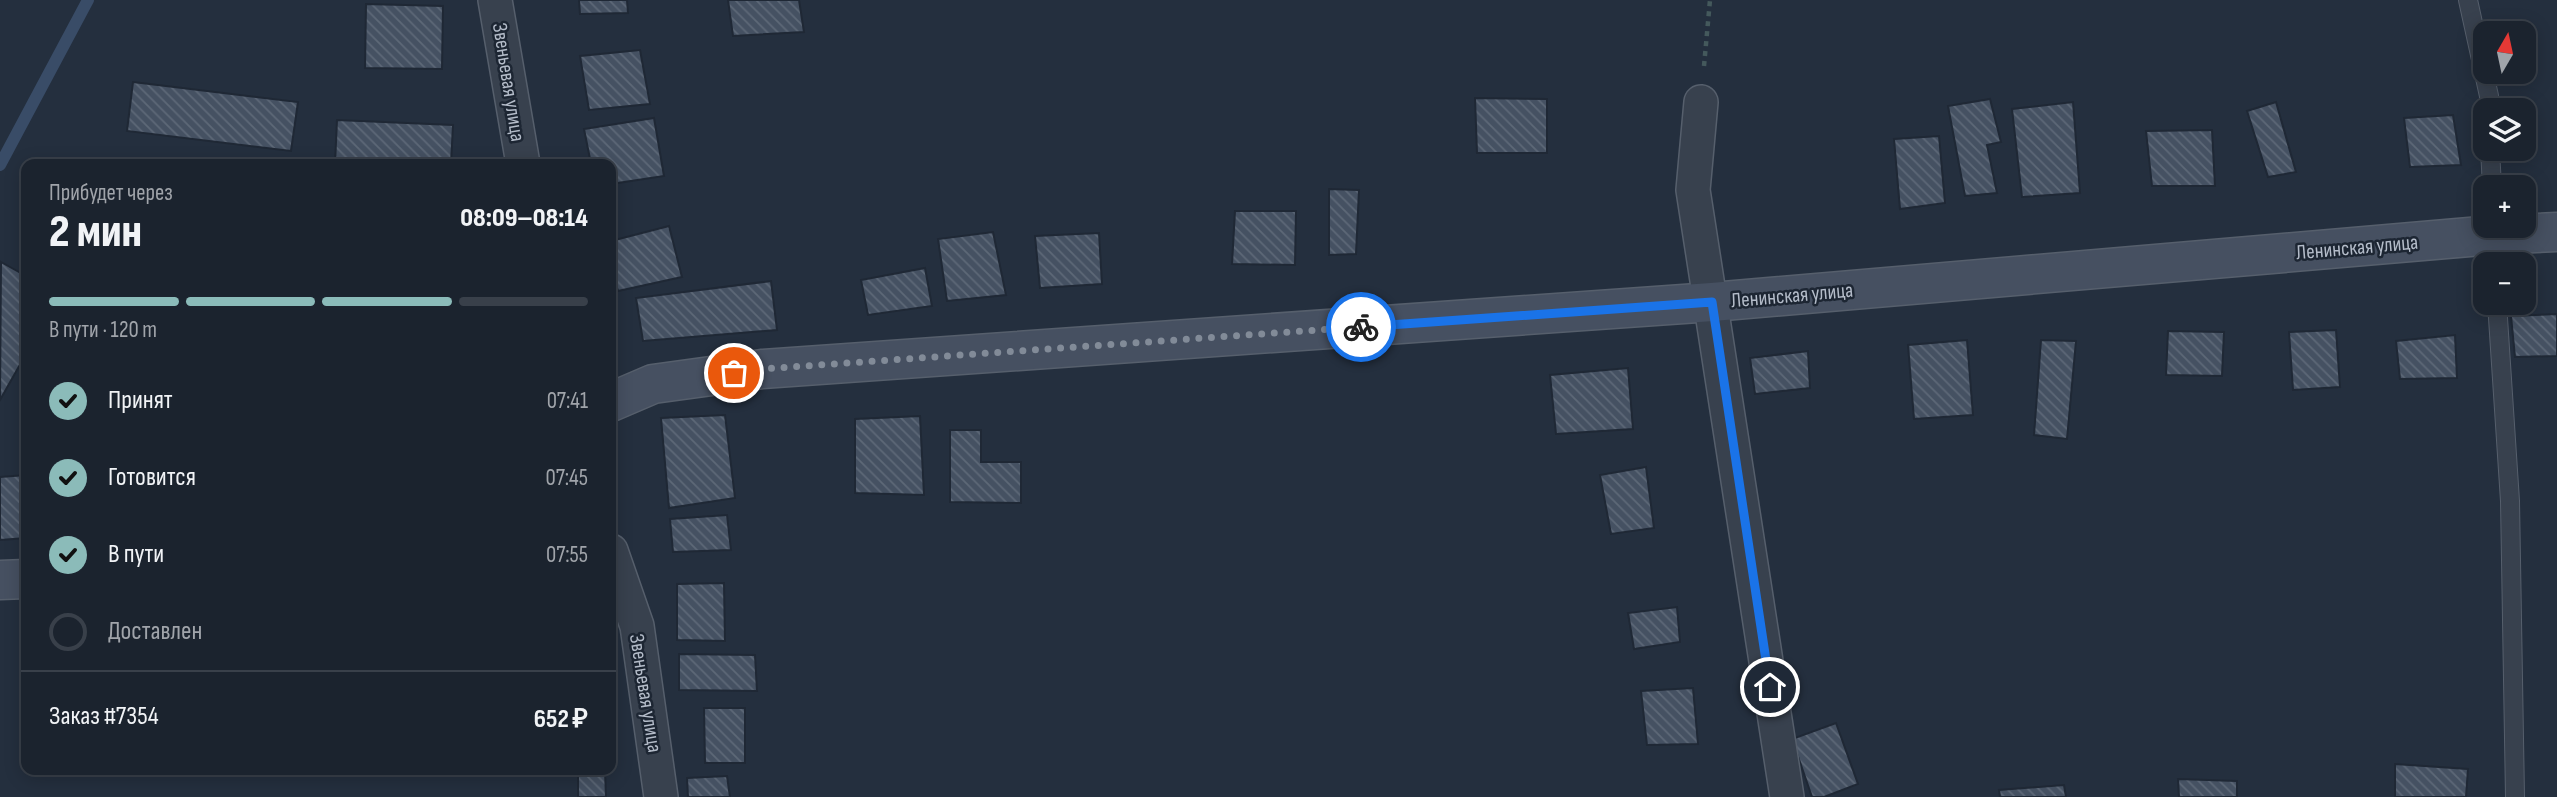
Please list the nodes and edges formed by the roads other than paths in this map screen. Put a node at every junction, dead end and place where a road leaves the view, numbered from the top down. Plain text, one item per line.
1 (495, 0) edge
2 (2468, 0) edge
3 (2489, 98) edge
4 (1701, 102) road end
5 (522, 159) edge
6 (2557, 232) edge
7 (2494, 242) edge
8 (1712, 302) junction
9 (2498, 315) edge
10 (616, 400) edge
11 (616, 565) edge
12 (21, 579) edge
13 (0, 580) edge
14 (661, 797) edge
15 (1787, 797) edge
16 (2515, 797) edge

1 - 5 street, Звеньевая улица
2 - 3 lane
4 - 8 street
6 - 7 street, Ленинская улица
7 - 8 street, Ленинская улица
8 - 10 street, Ленинская улица
8 - 15 street
9 - 16 lane
11 - 14 street, Звеньевая улица
12 - 13 street

